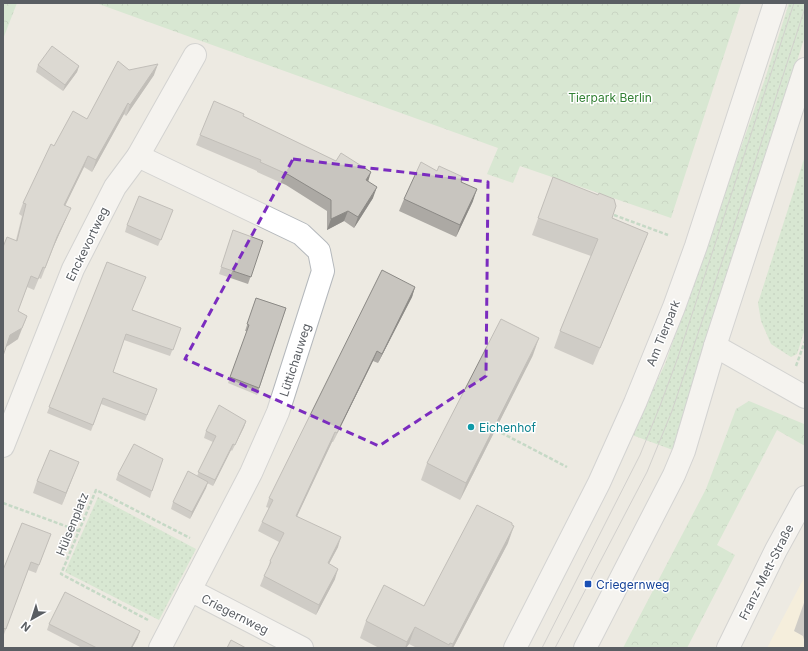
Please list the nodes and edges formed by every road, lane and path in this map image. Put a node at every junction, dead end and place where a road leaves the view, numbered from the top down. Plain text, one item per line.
1 (775, 3) edge
2 (195, 54) dead end
3 (805, 69) edge
4 (138, 156) junction
5 (614, 215) edge
6 (668, 235) dead end
7 (715, 346) junction
8 (805, 397) edge
9 (496, 430) edge
10 (3, 446) edge
11 (567, 466) dead end
12 (805, 497) edge
13 (3, 503) edge
14 (79, 531) junction
15 (212, 549) junction
16 (190, 590) junction
17 (164, 640) edge
18 (302, 648) edge
19 (515, 648) edge
20 (585, 648) edge
21 (728, 648) edge

1 - 19 street, Am Tierpark
2 - 4 street, Enckevortweg
3 - 7 street
4 - 10 street, Enckevortweg
4 - 15 street, Lüttichauweg
5 - 6 path
7 - 8 street
7 - 20 street
9 - 11 path
12 - 21 street, Franz-Mett-Straße
13 - 14 path
14 - 15 path, Hülsenplatz
14 - 17 path, Hülsenplatz
15 - 16 street, Lüttichauweg
16 - 17 street, Lüttichauweg
16 - 18 street, Criegernweg

